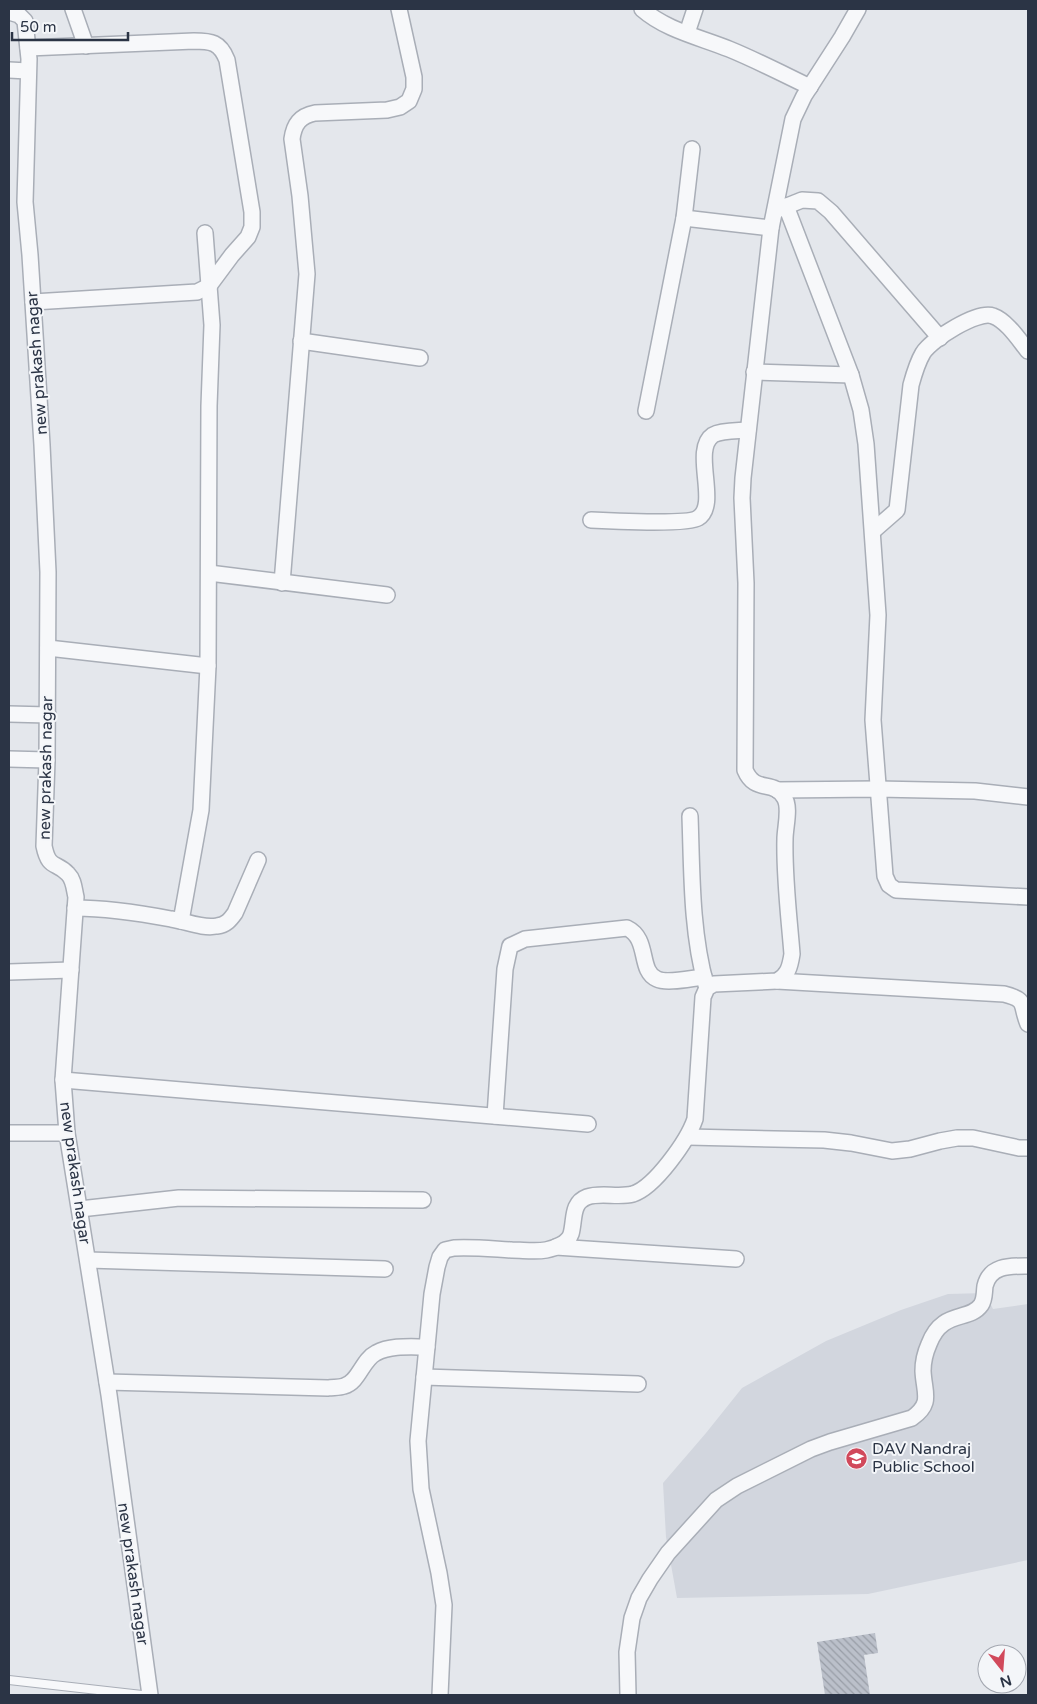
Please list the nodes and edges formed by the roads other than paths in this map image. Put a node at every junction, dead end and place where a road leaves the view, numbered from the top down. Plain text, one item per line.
1 (73, 9) edge
2 (399, 9) edge
3 (642, 9) edge
4 (695, 9) edge
5 (858, 9) edge
6 (9, 12) edge
7 (687, 33) junction
8 (86, 46) junction
9 (28, 48) junction
10 (9, 70) edge
11 (28, 71) junction
12 (810, 87) junction
13 (692, 149) dead end
14 (780, 208) junction
15 (684, 218) junction
16 (771, 228) junction
17 (205, 234) dead end
18 (209, 286) junction
19 (33, 302) junction
20 (940, 338) junction
21 (301, 341) junction
22 (1028, 352) edge
23 (420, 358) dead end
24 (754, 372) junction
25 (851, 375) junction
26 (646, 411) dead end
27 (748, 430) junction
28 (591, 520) dead end
29 (873, 531) junction
30 (208, 573) junction
31 (282, 583) junction
32 (387, 595) dead end
33 (48, 648) junction
34 (208, 666) junction
35 (9, 714) edge
36 (48, 716) junction
37 (9, 759) edge
38 (48, 760) junction
39 (878, 789) junction
40 (778, 790) junction
41 (1028, 797) edge
42 (690, 816) dead end
43 (258, 860) dead end
44 (1028, 897) edge
45 (75, 908) junction
46 (181, 921) junction
47 (71, 970) junction
48 (9, 972) edge
49 (777, 981) junction
50 (705, 982) junction
51 (1028, 1024) edge
52 (63, 1080) junction
53 (495, 1116) junction
54 (588, 1124) dead end
55 (9, 1133) edge
56 (67, 1133) junction
57 (688, 1137) junction
58 (1028, 1148) edge
59 (423, 1200) dead end
60 (80, 1209) junction
61 (556, 1247) junction
62 (736, 1259) dead end
63 (88, 1260) junction
64 (1028, 1266) edge
65 (385, 1269) dead end
66 (427, 1347) junction
67 (424, 1377) junction
68 (107, 1382) junction
69 (638, 1384) dead end
70 (9, 1680) edge
71 (142, 1695) edge
72 (150, 1695) edge
73 (440, 1695) edge
74 (628, 1695) edge

1 - 8 street
2 - 21 street
3 - 7 street
4 - 7 street
5 - 12 street
6 - 9 street, new prakash nagar
7 - 12 street
8 - 9 street
8 - 18 street
9 - 11 street, new prakash nagar
10 - 11 street
11 - 19 street, new prakash nagar
12 - 14 street
13 - 15 street
14 - 16 street
14 - 20 street
14 - 25 street
15 - 16 street
15 - 26 street
16 - 24 street
17 - 18 street
18 - 19 street
18 - 30 street
19 - 33 street, new prakash nagar
20 - 22 street
20 - 29 street
21 - 23 street
21 - 31 street
24 - 25 street
24 - 27 street
25 - 29 street
27 - 28 street
27 - 40 street
29 - 39 street
30 - 31 street
30 - 34 street
31 - 32 street
33 - 34 street
33 - 36 street, new prakash nagar
34 - 46 street
35 - 36 street
36 - 38 street, new prakash nagar
37 - 38 street
38 - 45 street, new prakash nagar
39 - 40 street
39 - 41 street
39 - 44 street
40 - 49 street
42 - 50 street
43 - 46 street
45 - 46 street
45 - 47 street, new prakash nagar
47 - 48 street
47 - 52 street, new prakash nagar
49 - 50 street
49 - 51 street
50 - 53 street
50 - 57 street
52 - 53 street
52 - 56 street, new prakash nagar
53 - 54 street
55 - 56 street
56 - 60 street, new prakash nagar
57 - 58 street
57 - 61 street
59 - 60 street
60 - 63 street, new prakash nagar
61 - 62 street
61 - 66 street
63 - 65 street
63 - 68 street, new prakash nagar
64 - 74 street
66 - 67 street
66 - 68 street
67 - 69 street
67 - 73 street
68 - 72 street, new prakash nagar
70 - 71 lane

